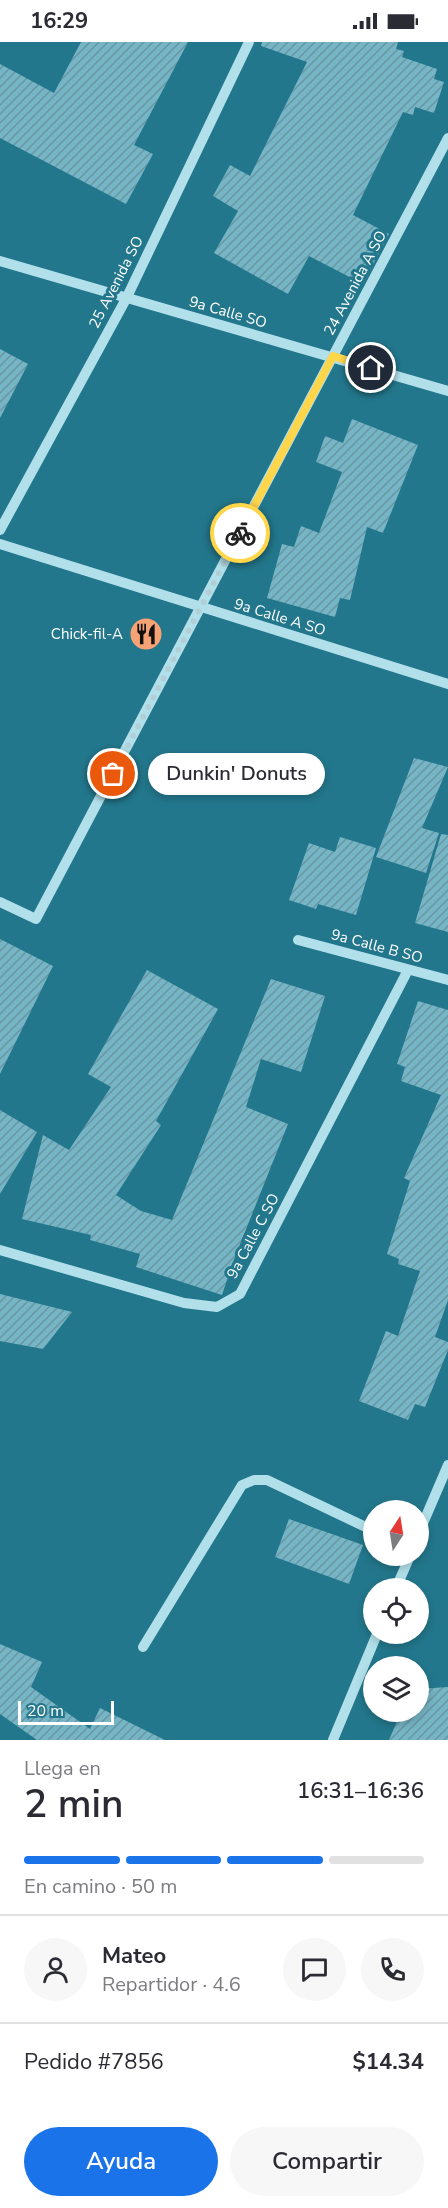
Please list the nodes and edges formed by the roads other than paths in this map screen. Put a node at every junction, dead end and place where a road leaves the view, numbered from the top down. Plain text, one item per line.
1 (249, 42) edge
2 (448, 138) edge
3 (0, 261) edge
4 (126, 299) junction
5 (333, 356) junction
6 (448, 391) edge
7 (0, 530) edge
8 (0, 544) edge
9 (201, 608) junction
10 (448, 684) edge
11 (0, 902) edge
12 (298, 940) dead end
13 (408, 970) junction
14 (448, 980) edge
15 (0, 1250) edge
16 (448, 1465) edge
17 (444, 1488) edge
18 (429, 1515) edge
19 (363, 1526) edge
20 (373, 1644) edge
21 (143, 1647) dead end
22 (333, 1740) edge

1 - 4 street, 25 Avenida SO
2 - 5 street, 24 Avenida A SO
3 - 4 street, 9a Calle SO
4 - 5 street, 9a Calle SO
4 - 7 street, 25 Avenida SO
5 - 6 street, 9a Calle SO
5 - 9 street, 24 Avenida A SO
8 - 9 street, 9a Calle A SO
9 - 10 street, 9a Calle A SO
9 - 11 street, 24 Avenida A SO
12 - 13 street, 9a Calle B SO
13 - 14 street, 9a Calle B SO
13 - 15 street, 9a Calle C SO
16 - 17 street
17 - 18 street
19 - 21 street
20 - 22 street

